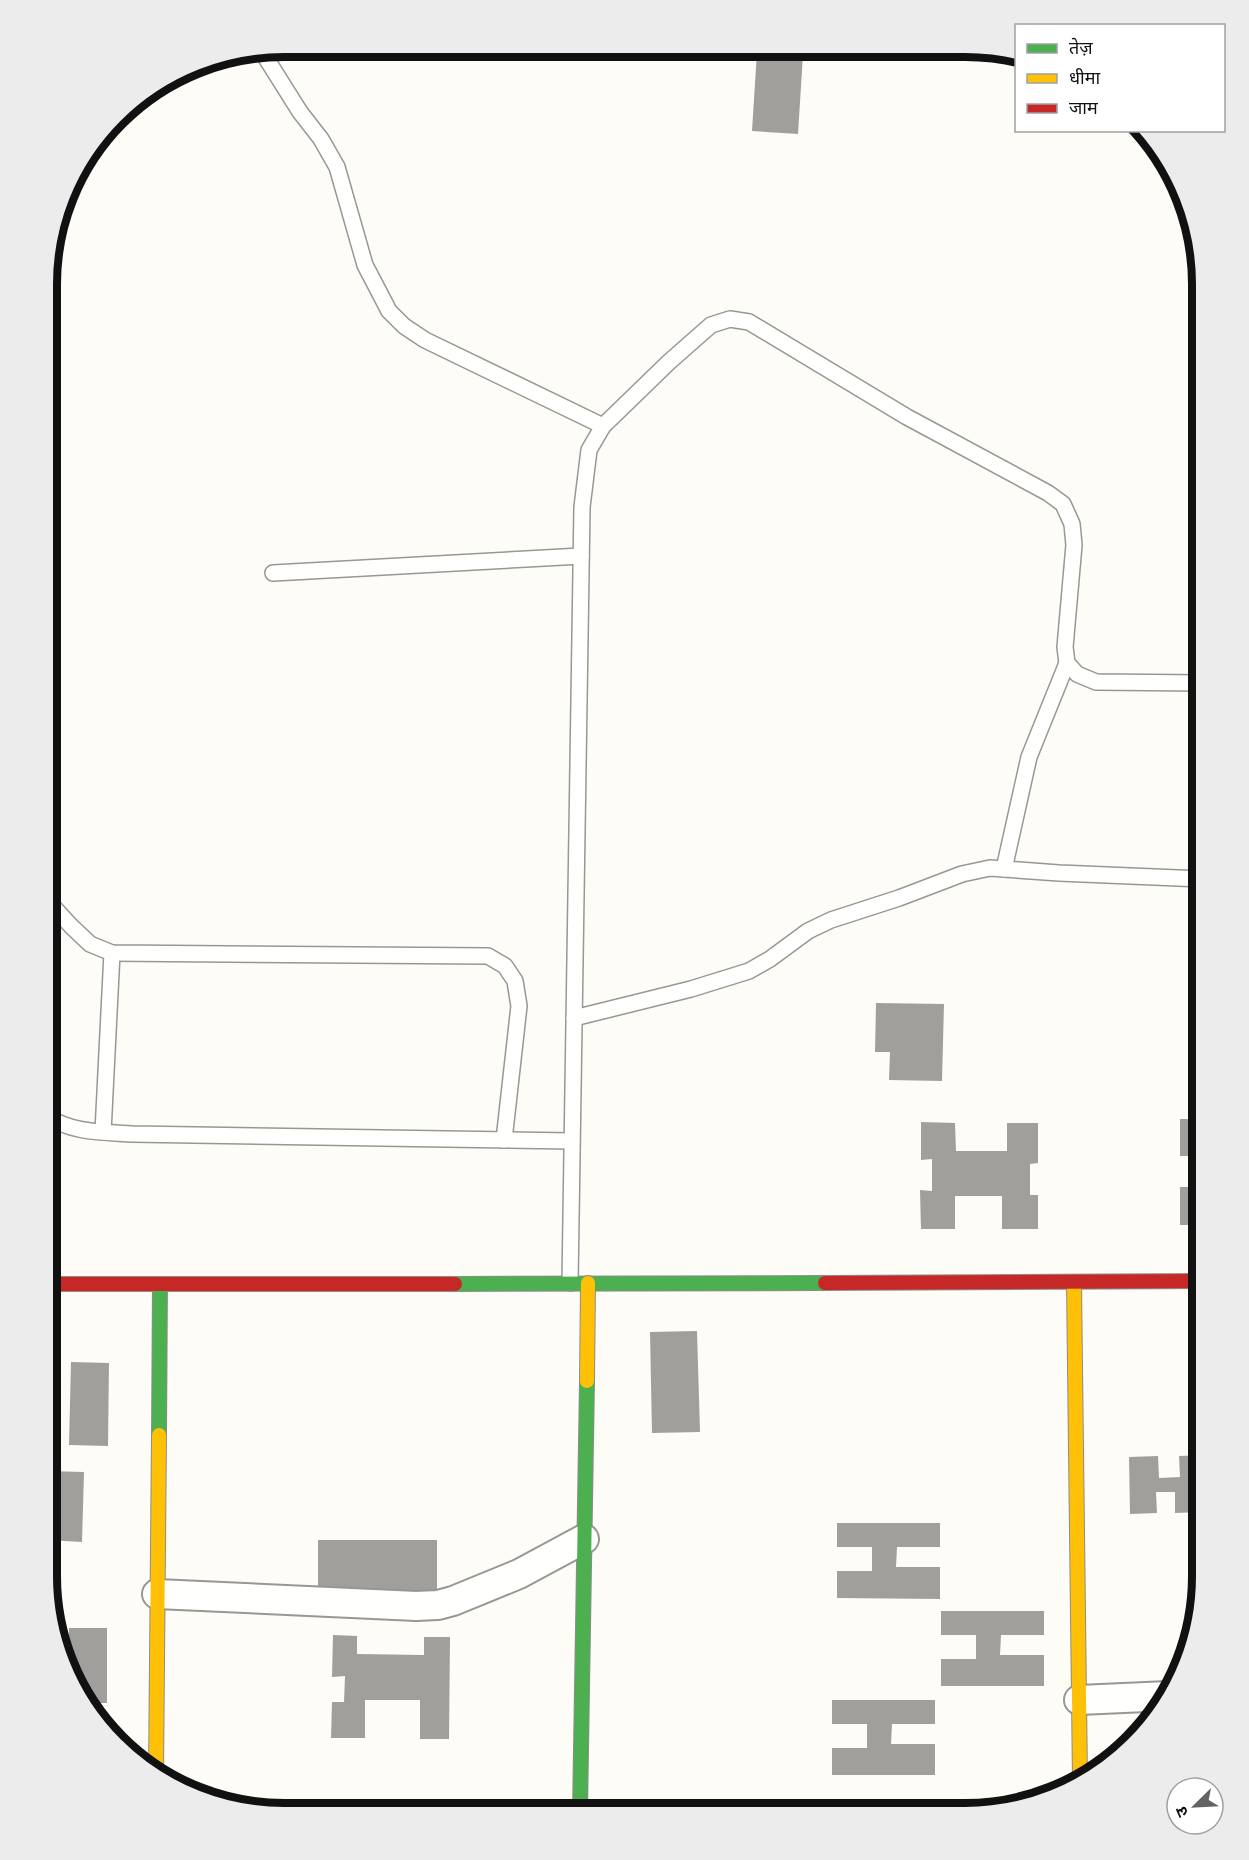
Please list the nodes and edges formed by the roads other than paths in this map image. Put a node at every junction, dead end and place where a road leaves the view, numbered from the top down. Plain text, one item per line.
1 (266, 57) edge
2 (603, 426) junction
3 (581, 556) junction
4 (273, 573) dead end
5 (1067, 663) junction
6 (1192, 683) edge
7 (1004, 869) junction
8 (1192, 878) edge
9 (57, 911) edge
10 (112, 952) junction
11 (574, 1018) junction
12 (57, 1123) edge
13 (103, 1132) junction
14 (504, 1140) junction
15 (572, 1141) junction
16 (1192, 1281) edge
17 (570, 1283) junction
18 (588, 1283) junction
19 (1074, 1283) junction
20 (57, 1284) edge
21 (160, 1284) junction
22 (584, 1539) junction
23 (157, 1594) junction
24 (1158, 1696) edge
25 (1079, 1700) junction
26 (156, 1764) edge
27 (1080, 1772) edge
28 (580, 1803) edge

1 - 2 lane
2 - 3 lane
2 - 5 lane
3 - 4 lane
3 - 11 lane
5 - 6 lane
5 - 7 lane
7 - 8 lane
7 - 11 lane
9 - 10 lane
10 - 13 lane
10 - 14 lane
11 - 15 lane
12 - 13 lane
13 - 14 lane
14 - 15 lane
15 - 17 lane
16 - 19 street
17 - 18 street
17 - 21 street
18 - 19 street
18 - 22 street
19 - 25 street
20 - 21 street
21 - 23 street
22 - 23 street
22 - 28 street
23 - 26 street
24 - 25 street
25 - 27 street

